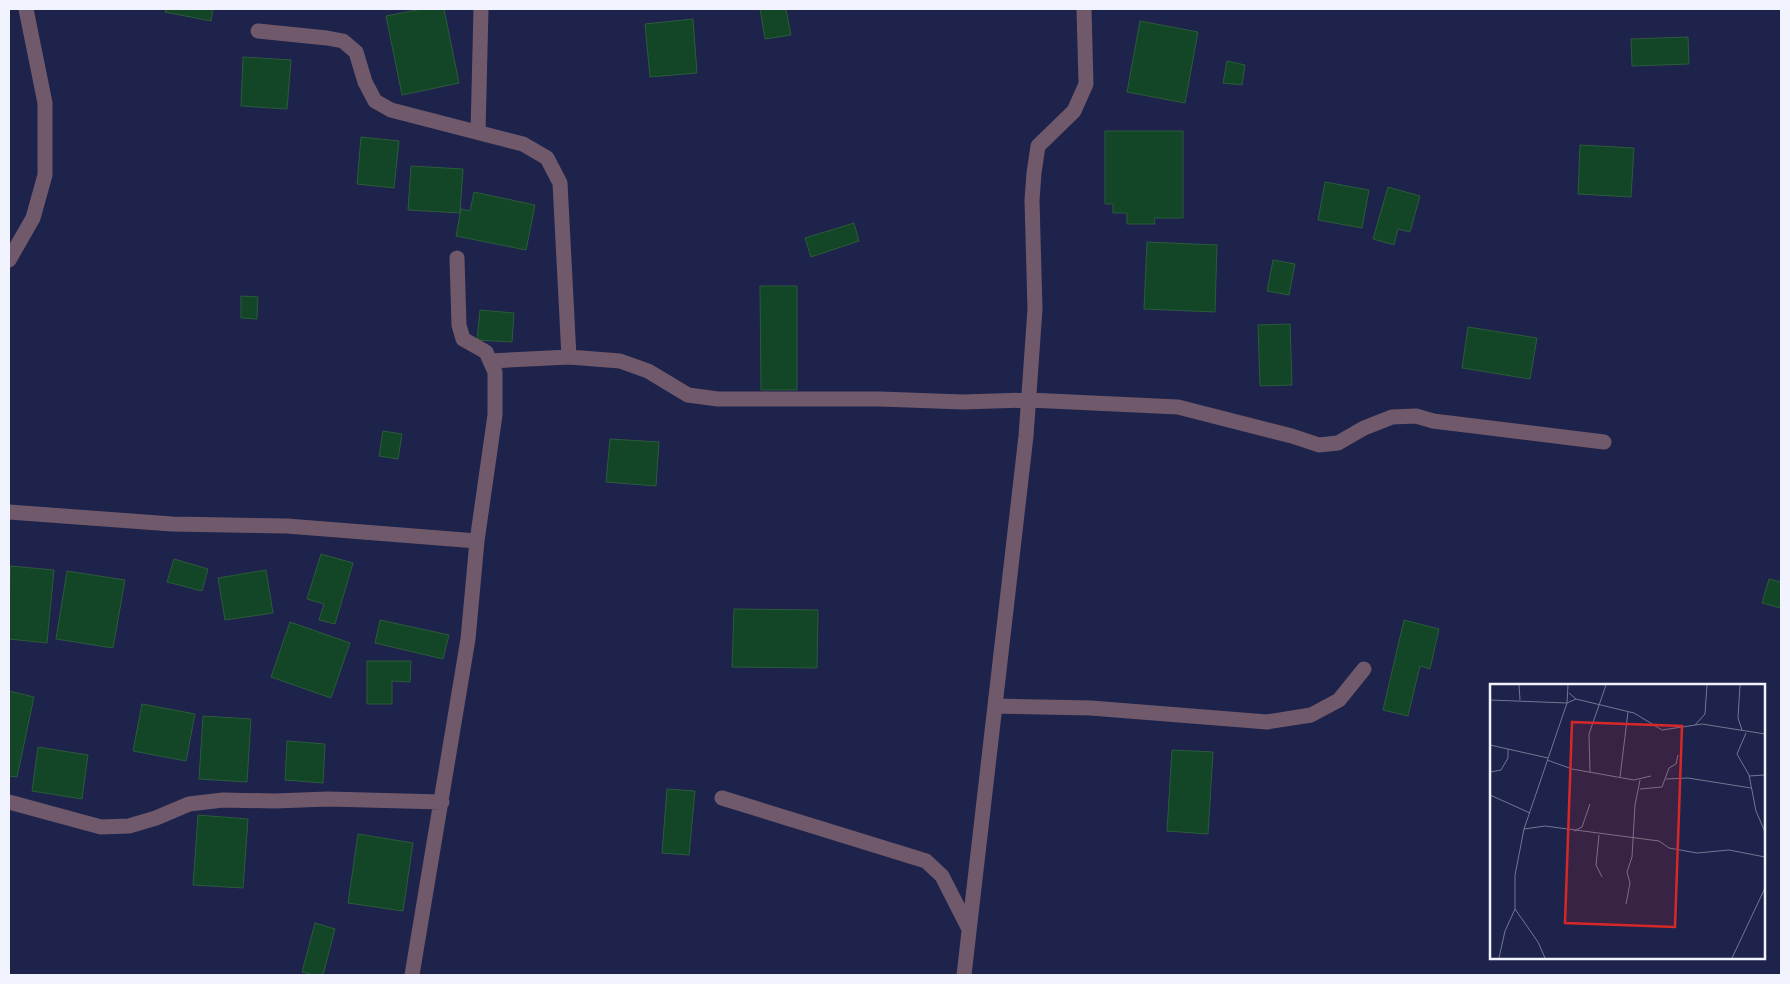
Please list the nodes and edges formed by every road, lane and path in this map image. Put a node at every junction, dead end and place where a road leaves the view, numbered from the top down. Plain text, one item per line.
1 (26, 9) edge
2 (481, 9) edge
3 (1084, 9) edge
4 (258, 32) dead end
5 (478, 132) junction
6 (457, 258) dead end
7 (9, 260) edge
8 (570, 357) junction
9 (490, 361) junction
10 (1028, 400) junction
11 (1604, 442) dead end
12 (9, 512) edge
13 (477, 541) junction
14 (1364, 669) dead end
15 (995, 706) junction
16 (722, 798) dead end
17 (9, 802) edge
18 (442, 802) junction
19 (969, 929) junction
20 (412, 975) edge
21 (964, 975) edge

1 - 7 street
2 - 5 street
3 - 10 street
4 - 5 street
5 - 8 street
6 - 9 street
8 - 9 street
8 - 10 street
9 - 13 street
10 - 11 street
10 - 15 street
12 - 13 street
13 - 18 street
14 - 15 street
15 - 19 street
16 - 19 street
17 - 18 street
18 - 20 street
19 - 21 street

